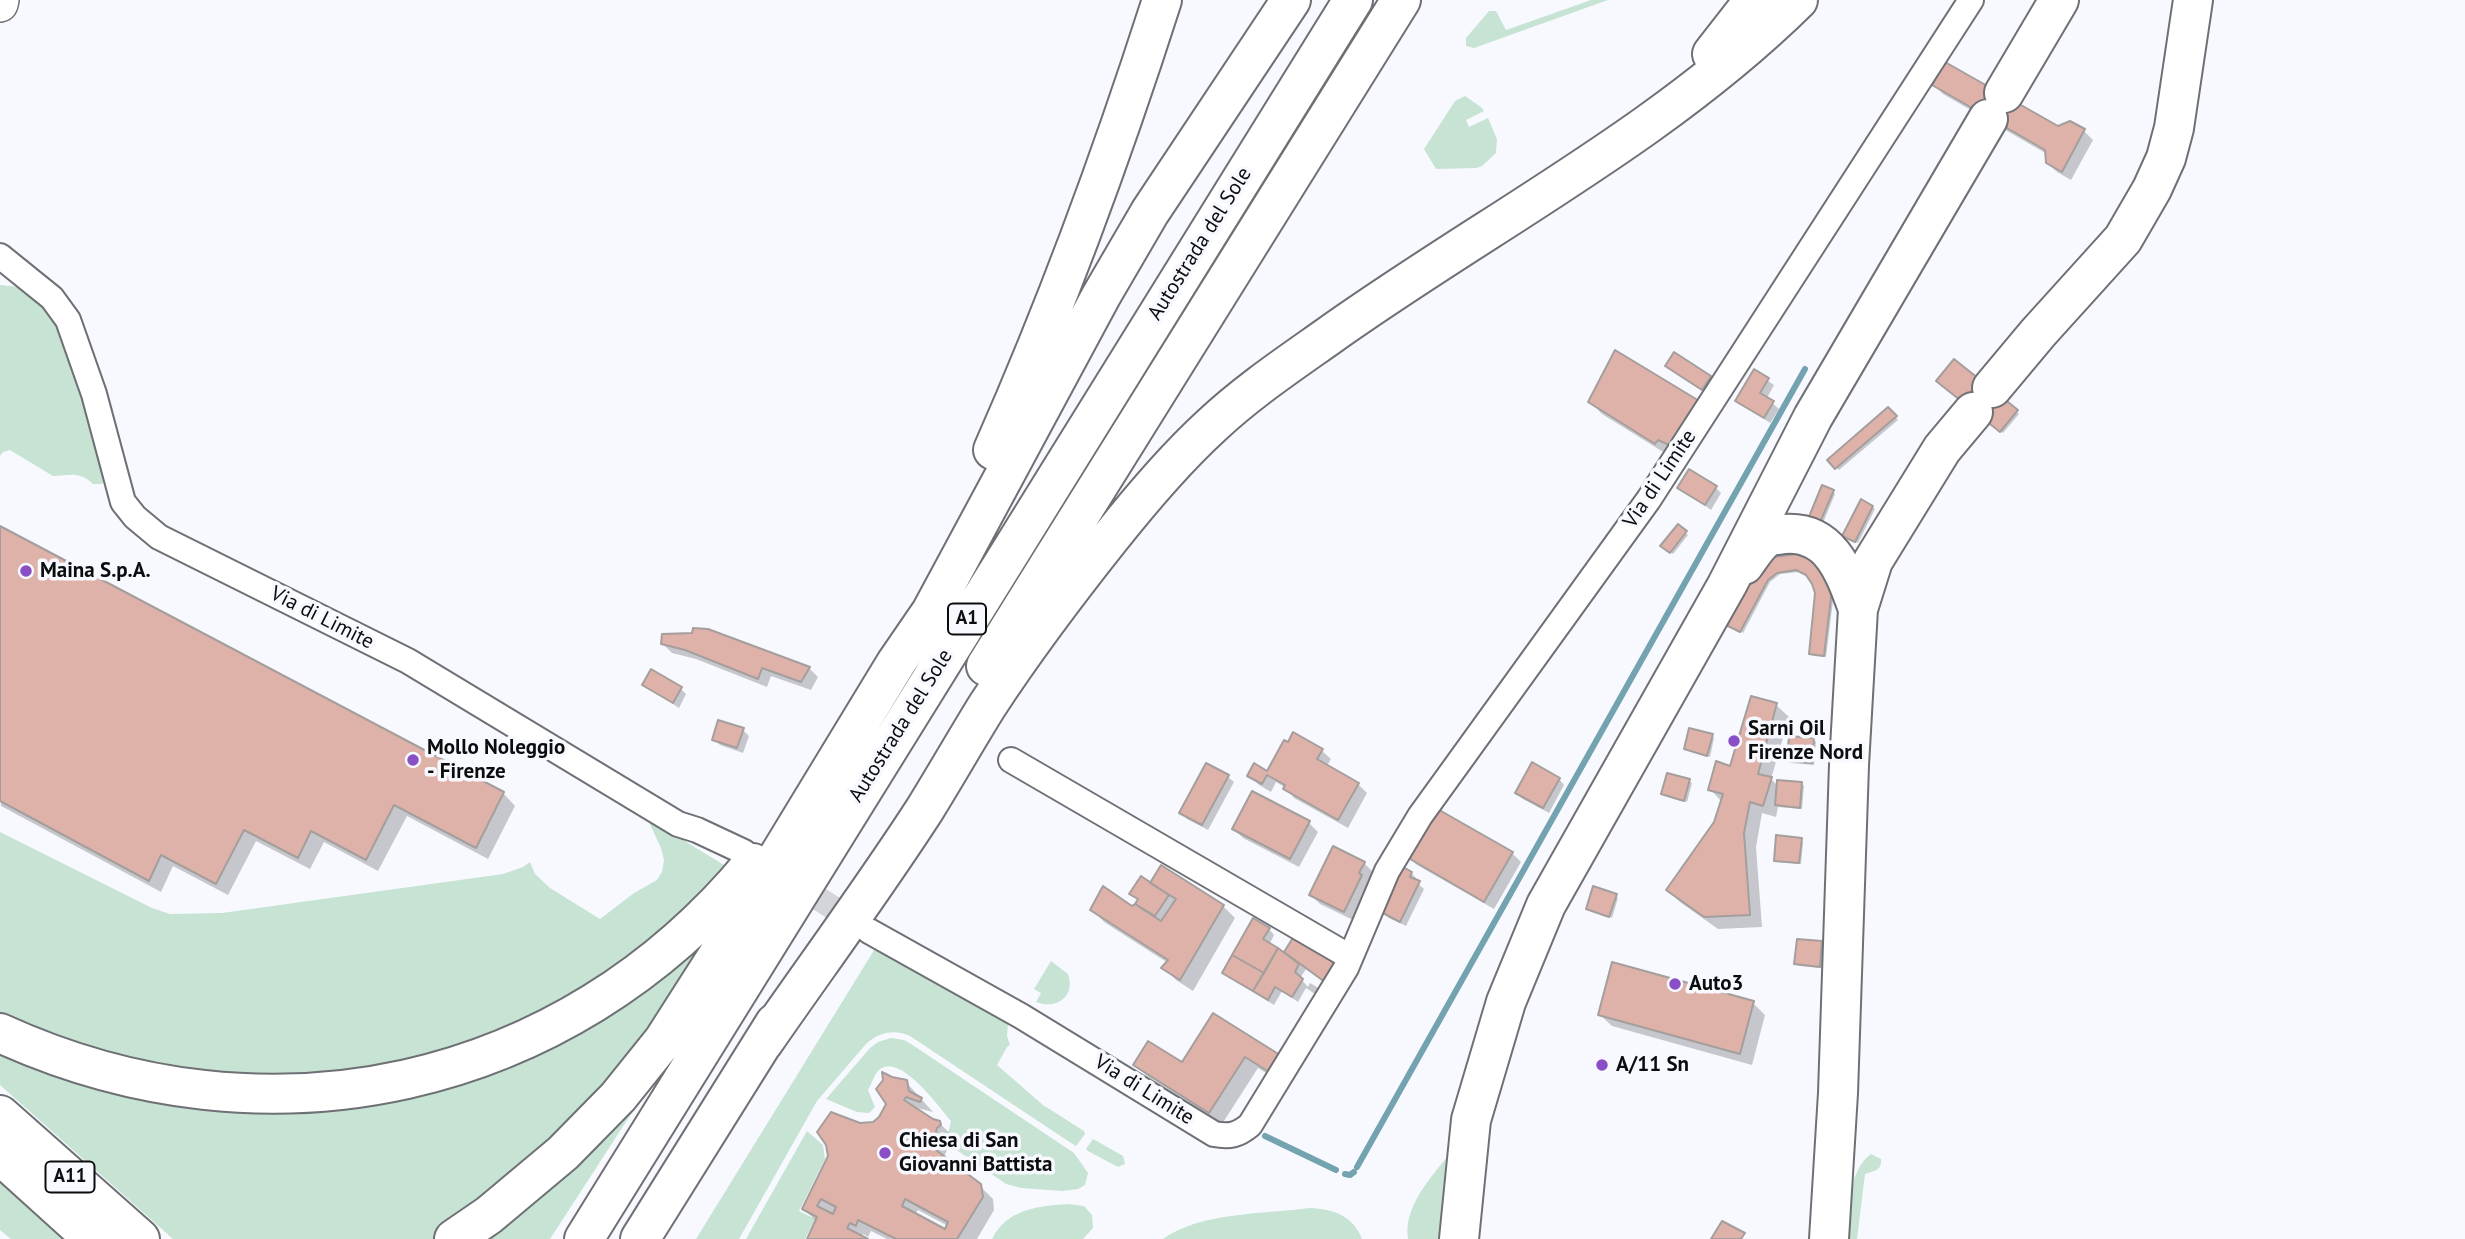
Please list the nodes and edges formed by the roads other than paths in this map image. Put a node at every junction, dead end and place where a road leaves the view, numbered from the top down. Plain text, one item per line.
1 (1162, 0) edge
2 (1291, 0) edge
3 (1323, 0) edge
4 (1353, 0) edge
5 (1401, 0) edge
6 (1754, 0) edge
7 (1798, 0) edge
8 (1971, 0) edge
9 (2059, 0) edge
10 (2193, 0) edge
11 (1672, 106) junction
12 (0, 256) edge
13 (25, 277) junction
14 (0, 279) edge
15 (1041, 500) junction
16 (1727, 585) junction
17 (1858, 609) junction
18 (896, 663) junction
19 (1012, 760) dead end
20 (828, 773) junction
21 (744, 852) dead end
22 (869, 931) tunnel mouth
23 (1350, 957) junction
24 (0, 1033) edge
25 (763, 1043) junction
26 (0, 1115) edge
27 (0, 1155) edge
28 (93, 1239) edge
29 (140, 1239) edge
30 (454, 1239) edge
31 (584, 1239) edge
32 (642, 1239) edge
33 (1459, 1239) edge
34 (1829, 1239) edge

1 - 18 highway
2 - 18 highway
3 - 15 highway
4 - 15 highway, Autostrada del Sole / A1
5 - 25 highway, Autostrada del Sole / A1
6 - 11 highway
7 - 11 highway
8 - 23 street, Via di Limite
9 - 16 highway
10 - 17 highway
11 - 25 highway
12 - 13 street, Via di Limite
13 - 14 street
13 - 21 street, Via di Limite
15 - 31 highway, Autostrada del Sole / A1
16 - 17 highway
16 - 33 highway
17 - 34 highway
18 - 20 highway
19 - 23 street
20 - 24 highway
20 - 30 highway
22 - 23 street, Via di Limite
25 - 32 highway, Autostrada del Sole / A1
26 - 29 highway, A11
27 - 28 highway, A11

